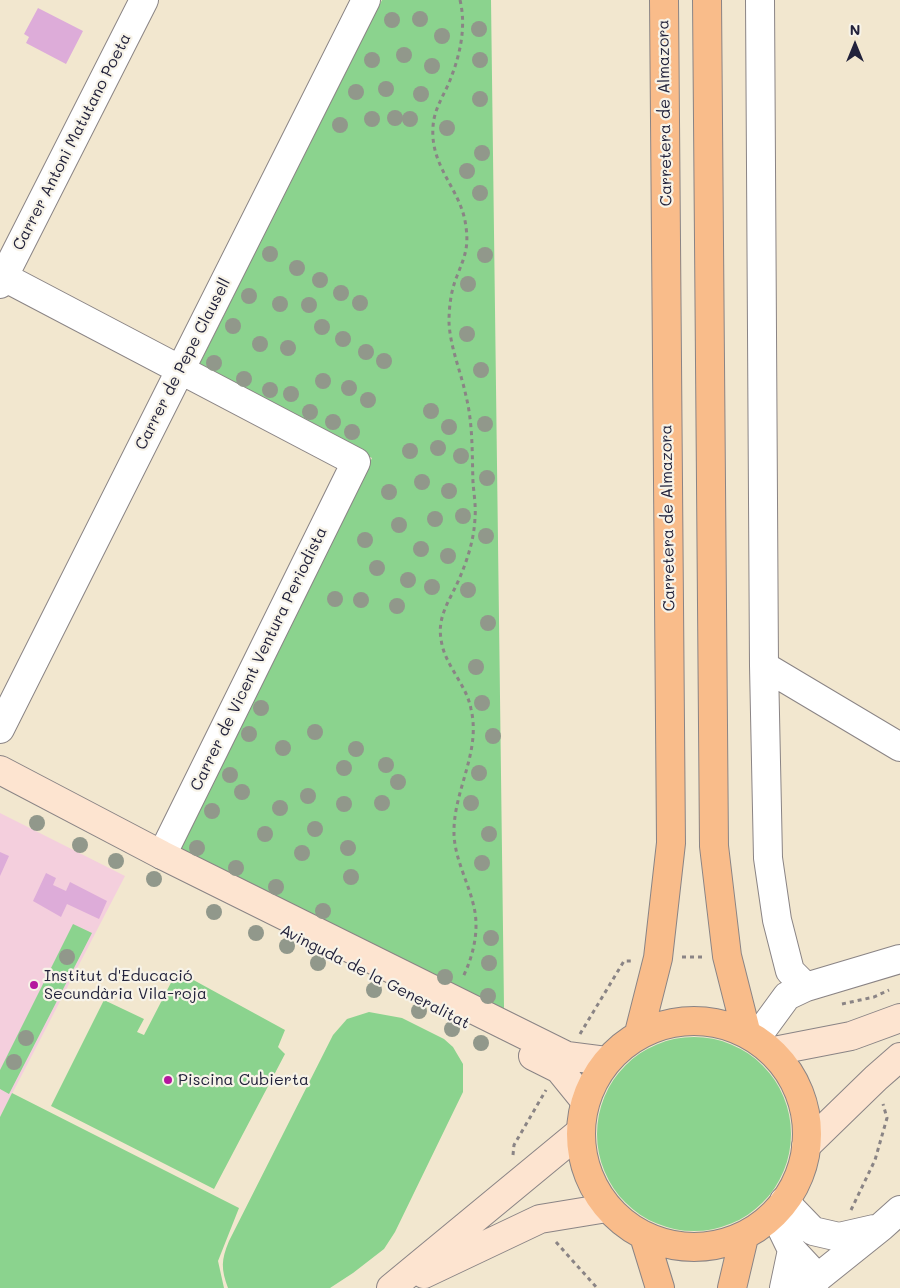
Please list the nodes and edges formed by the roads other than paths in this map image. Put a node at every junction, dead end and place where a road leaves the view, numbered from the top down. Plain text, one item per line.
1 (144, 0) edge
2 (366, 0) edge
3 (664, 0) edge
4 (707, 0) edge
5 (760, 0) edge
6 (1, 279) edge
7 (181, 370) junction
8 (764, 666) junction
9 (0, 729) edge
10 (900, 747) edge
11 (0, 770) edge
12 (0, 788) edge
13 (158, 860) junction
14 (900, 959) edge
15 (806, 987) junction
16 (900, 1018) edge
17 (639, 1034) junction
18 (759, 1040) junction
19 (900, 1057) edge
20 (606, 1061) junction
21 (585, 1101) junction
22 (580, 1132) junction
23 (806, 1146) junction
24 (607, 1208) junction
25 (780, 1208) junction
26 (890, 1218) edge
27 (813, 1231) junction
28 (644, 1236) junction
29 (744, 1237) junction
30 (792, 1250) junction
31 (819, 1277) edge
32 (391, 1288) edge
33 (396, 1288) edge
34 (660, 1288) edge
35 (732, 1288) edge
36 (784, 1288) edge

1 - 6 street, Carrer Antoni Matutano Poeta
2 - 7 street, Carrer de Pepe Clausell
3 - 17 main road, Carretera de Almazora
4 - 18 main road
5 - 8 street
6 - 7 street
7 - 9 street, Carrer de Pepe Clausell
7 - 13 street, Carrer de Vicent Ventura Periodista
8 - 10 street
8 - 15 street
11 - 13 street, Avinguda de la Generalitat
12 - 13 street, Avinguda de la Generalitat
13 - 20 street, Avinguda de la Generalitat
13 - 21 street, Avinguda de la Generalitat
14 - 15 street
15 - 18 street
16 - 18 street
17 - 18 main road
17 - 20 main road
18 - 23 main road
19 - 23 street
20 - 21 main road
21 - 22 main road
22 - 24 main road
22 - 32 street
23 - 25 main road
24 - 28 main road
24 - 33 street
25 - 27 street
25 - 29 main road
25 - 30 street
26 - 27 street
26 - 31 street
27 - 31 street
28 - 29 main road
28 - 34 main road
29 - 35 main road
30 - 31 street
30 - 36 street

